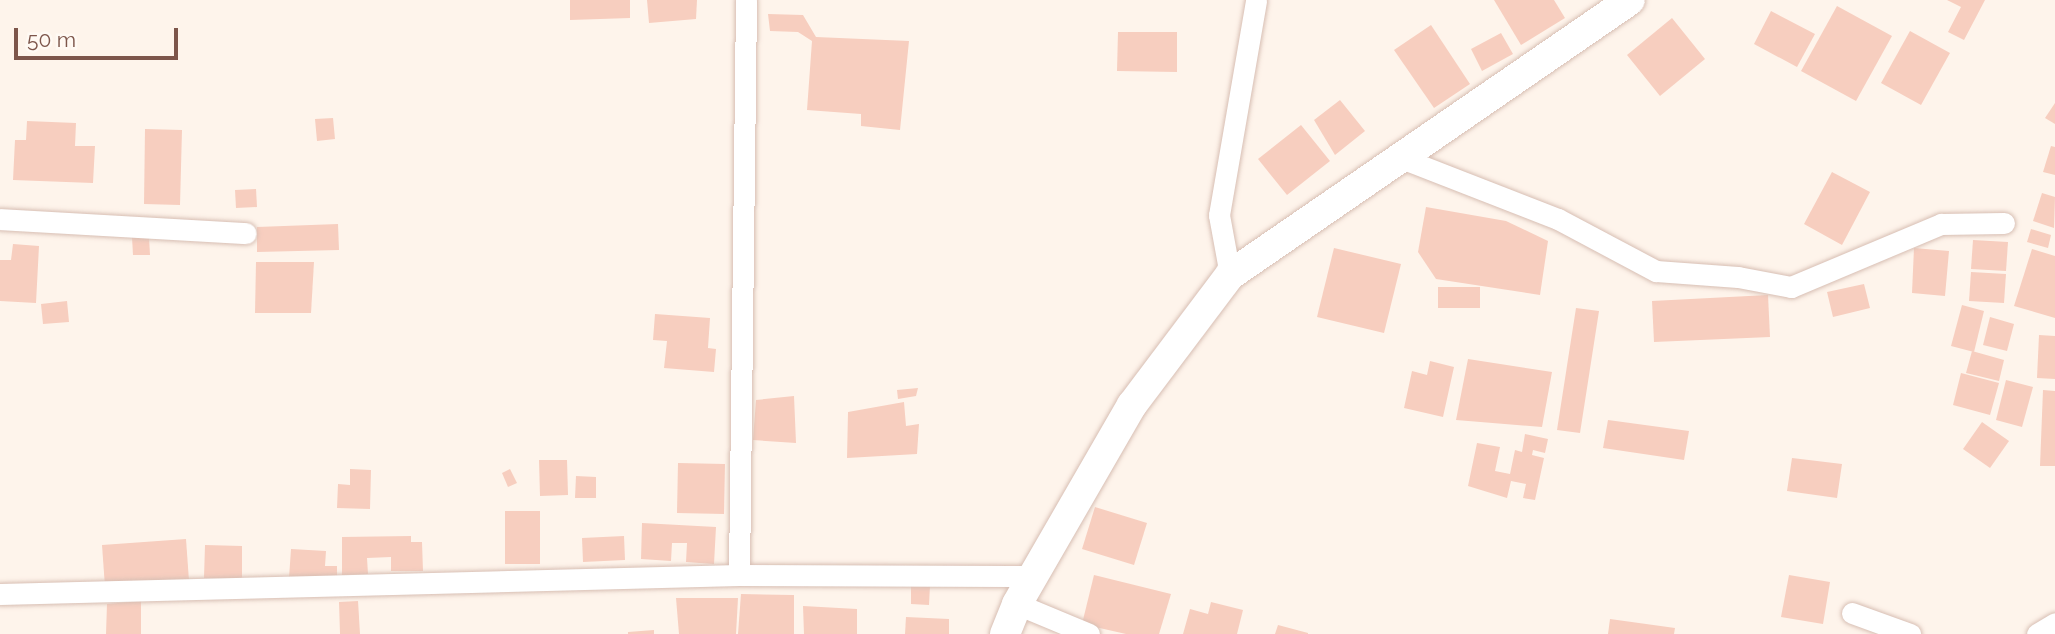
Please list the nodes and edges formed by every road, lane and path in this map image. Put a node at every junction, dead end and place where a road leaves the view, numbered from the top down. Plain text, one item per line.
1 (746, 0) edge
2 (1256, 0) edge
3 (1630, 0) edge
4 (1404, 159) junction
5 (0, 219) edge
6 (2004, 223) dead end
7 (246, 233) dead end
8 (1230, 275) junction
9 (739, 575) junction
10 (1032, 576) junction
11 (0, 594) edge
12 (1017, 604) junction
13 (1852, 613) dead end
14 (2055, 623) edge
15 (1005, 634) edge
16 (1089, 634) edge
17 (1910, 634) edge
18 (2037, 634) edge

1 - 9 street
2 - 8 street
3 - 4 street
4 - 6 street
4 - 8 street
5 - 7 street
8 - 10 street
9 - 10 street
9 - 11 street
10 - 12 street
12 - 15 street
12 - 16 street
13 - 17 street
14 - 18 street

